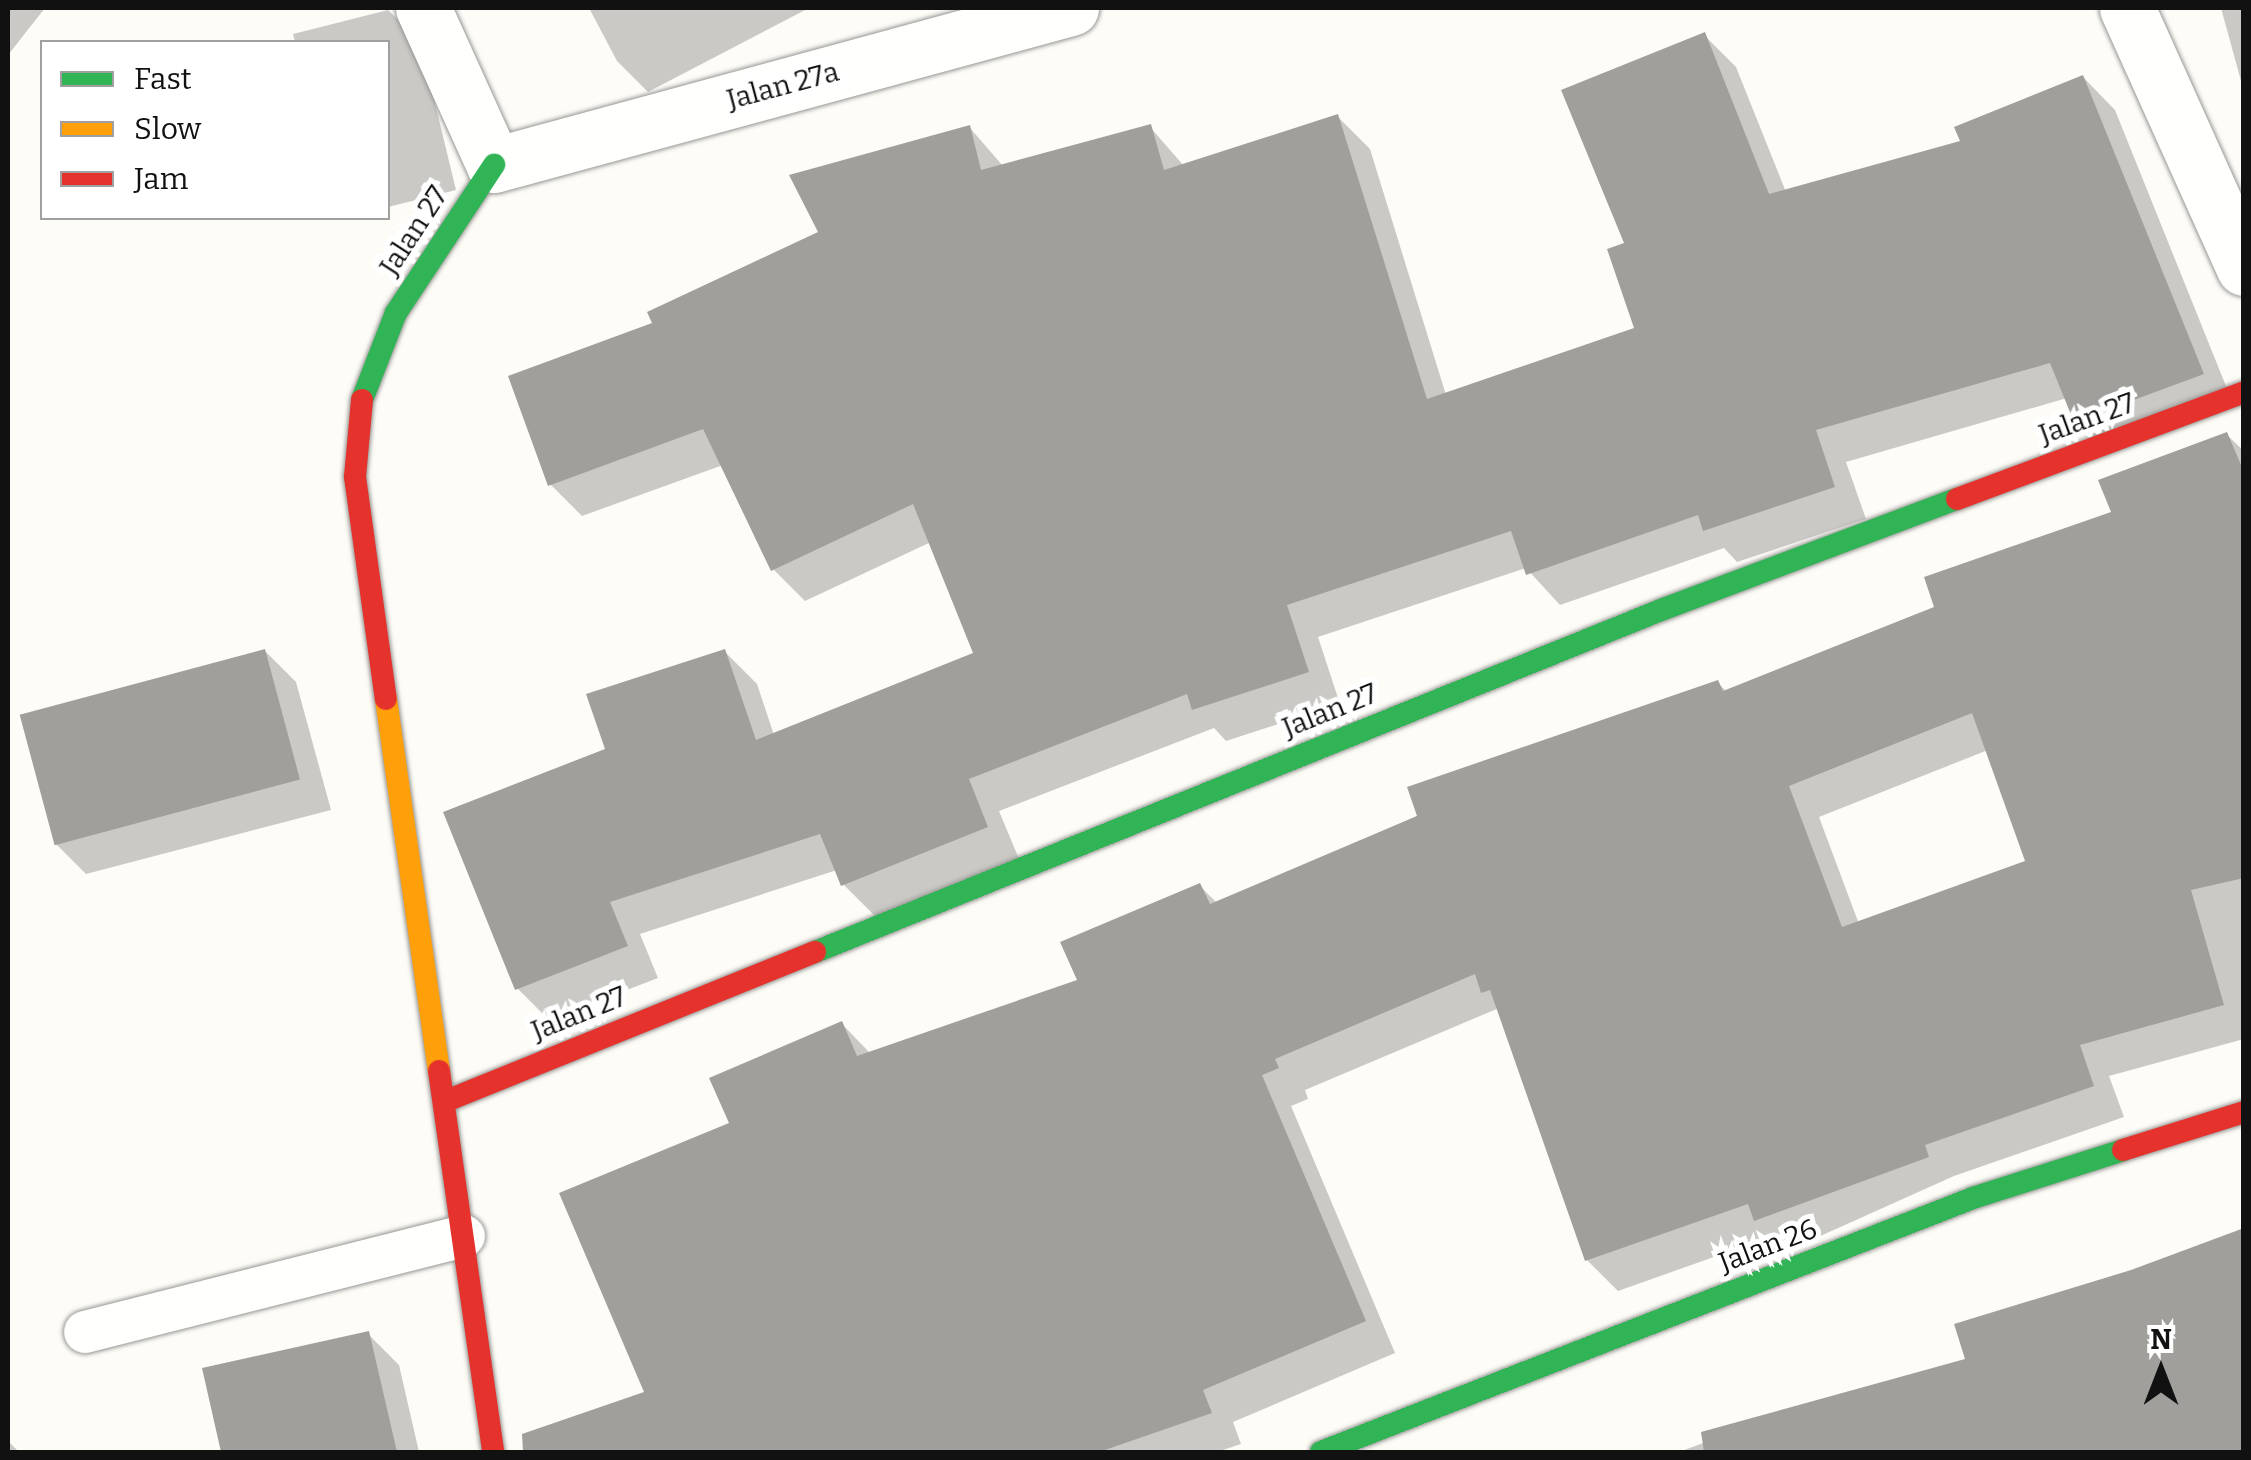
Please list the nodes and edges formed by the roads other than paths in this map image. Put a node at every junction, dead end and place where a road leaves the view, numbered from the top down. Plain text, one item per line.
1 (423, 8) edge
2 (1071, 8) edge
3 (2128, 8) edge
4 (494, 165) junction
5 (2244, 268) edge
6 (2244, 392) edge
7 (446, 1101) junction
8 (2244, 1112) edge
9 (464, 1236) junction
10 (85, 1332) dead end
11 (492, 1452) edge
12 (1321, 1452) edge

1 - 4 street
2 - 4 street, Jalan 27a
3 - 5 street
4 - 7 street, Jalan 27
6 - 7 street, Jalan 27
7 - 9 street, Jalan 27
8 - 12 street, Jalan 26
9 - 10 lane
9 - 11 street, Jalan 27

